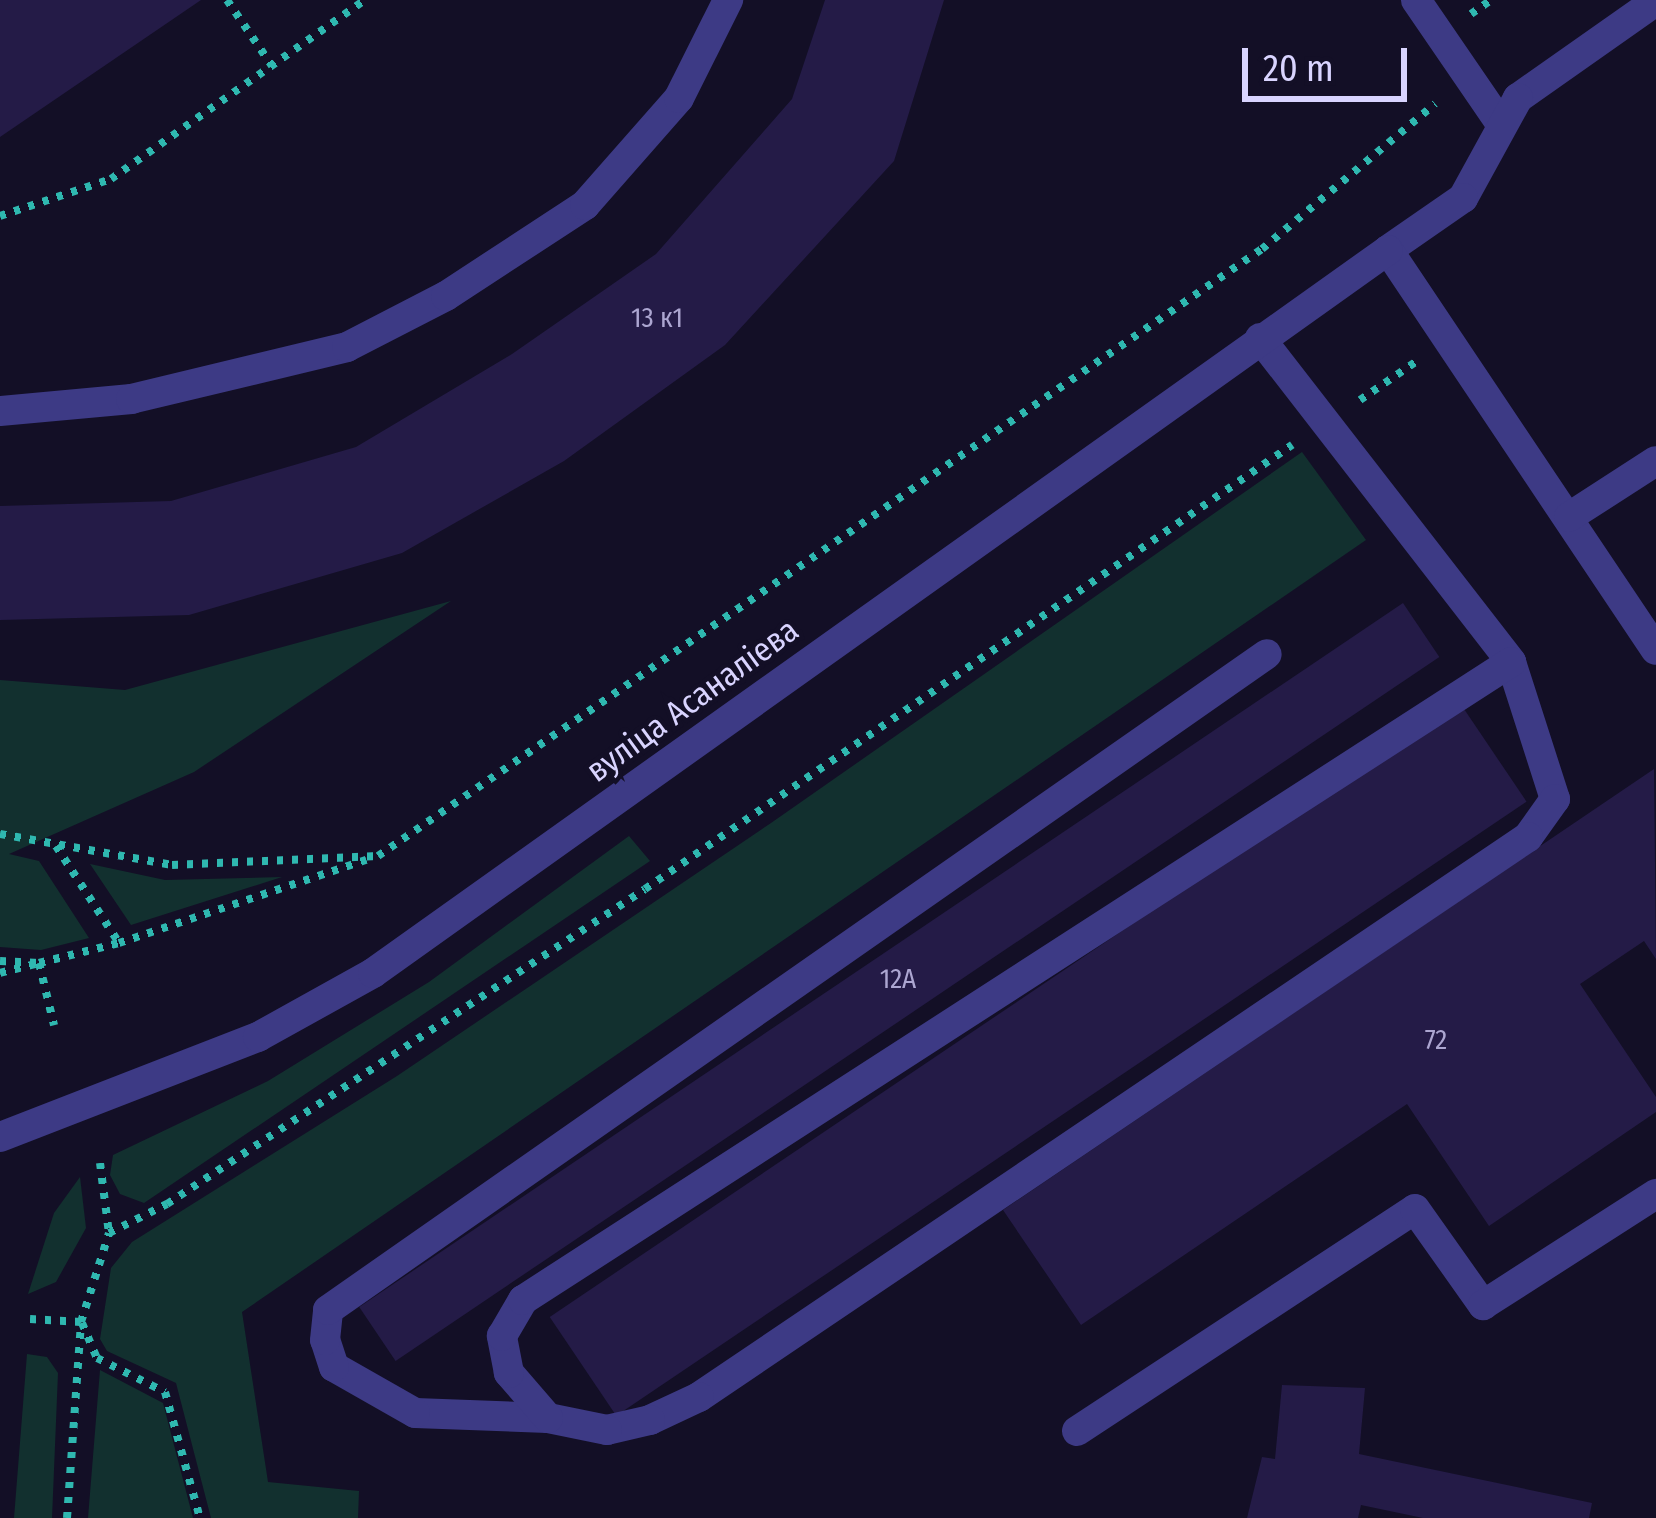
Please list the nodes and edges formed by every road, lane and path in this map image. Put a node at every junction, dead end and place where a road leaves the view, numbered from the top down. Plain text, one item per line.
1 (227, 0) edge
2 (365, 0) edge
3 (728, 0) edge
4 (1416, 0) edge
5 (1656, 1) edge
6 (272, 66) junction
7 (1468, 76) junction
8 (1502, 124) junction
9 (0, 216) edge
10 (1388, 250) junction
11 (1260, 338) junction
12 (1448, 340) junction
13 (0, 411) edge
14 (1326, 422) junction
15 (1656, 461) edge
16 (1569, 517) junction
17 (1656, 650) edge
18 (1267, 654) dead end
19 (1511, 662) junction
20 (0, 834) edge
21 (56, 846) junction
22 (378, 856) junction
23 (119, 943) junction
24 (0, 961) edge
25 (39, 963) junction
26 (0, 973) edge
27 (54, 1025) dead end
28 (0, 1137) edge
29 (100, 1163) dead end
30 (1656, 1194) edge
31 (109, 1233) junction
32 (30, 1319) dead end
33 (81, 1322) junction
34 (548, 1418) junction
35 (1077, 1431) dead end
36 (67, 1518) edge
37 (200, 1518) edge

1 - 6 path
2 - 6 path
3 - 13 street
4 - 7 street
5 - 8 street, вуліца Асаналіева
6 - 9 path
7 - 8 street
7 - 22 path
8 - 10 street, вуліца Асаналіева
10 - 11 street, вуліца Асаналіева
10 - 12 street
11 - 14 street
11 - 28 street, вуліца Асаналіева
12 - 14 path
12 - 16 street
14 - 19 street
14 - 31 path
15 - 16 street
16 - 17 street
18 - 34 street
19 - 34 street
19 - 34 street
20 - 21 path
21 - 22 path
21 - 23 path
22 - 23 path
23 - 25 path
24 - 25 path
25 - 26 path
25 - 27 path
29 - 31 path
30 - 35 street
31 - 33 path
32 - 33 path
33 - 36 path
33 - 37 path

